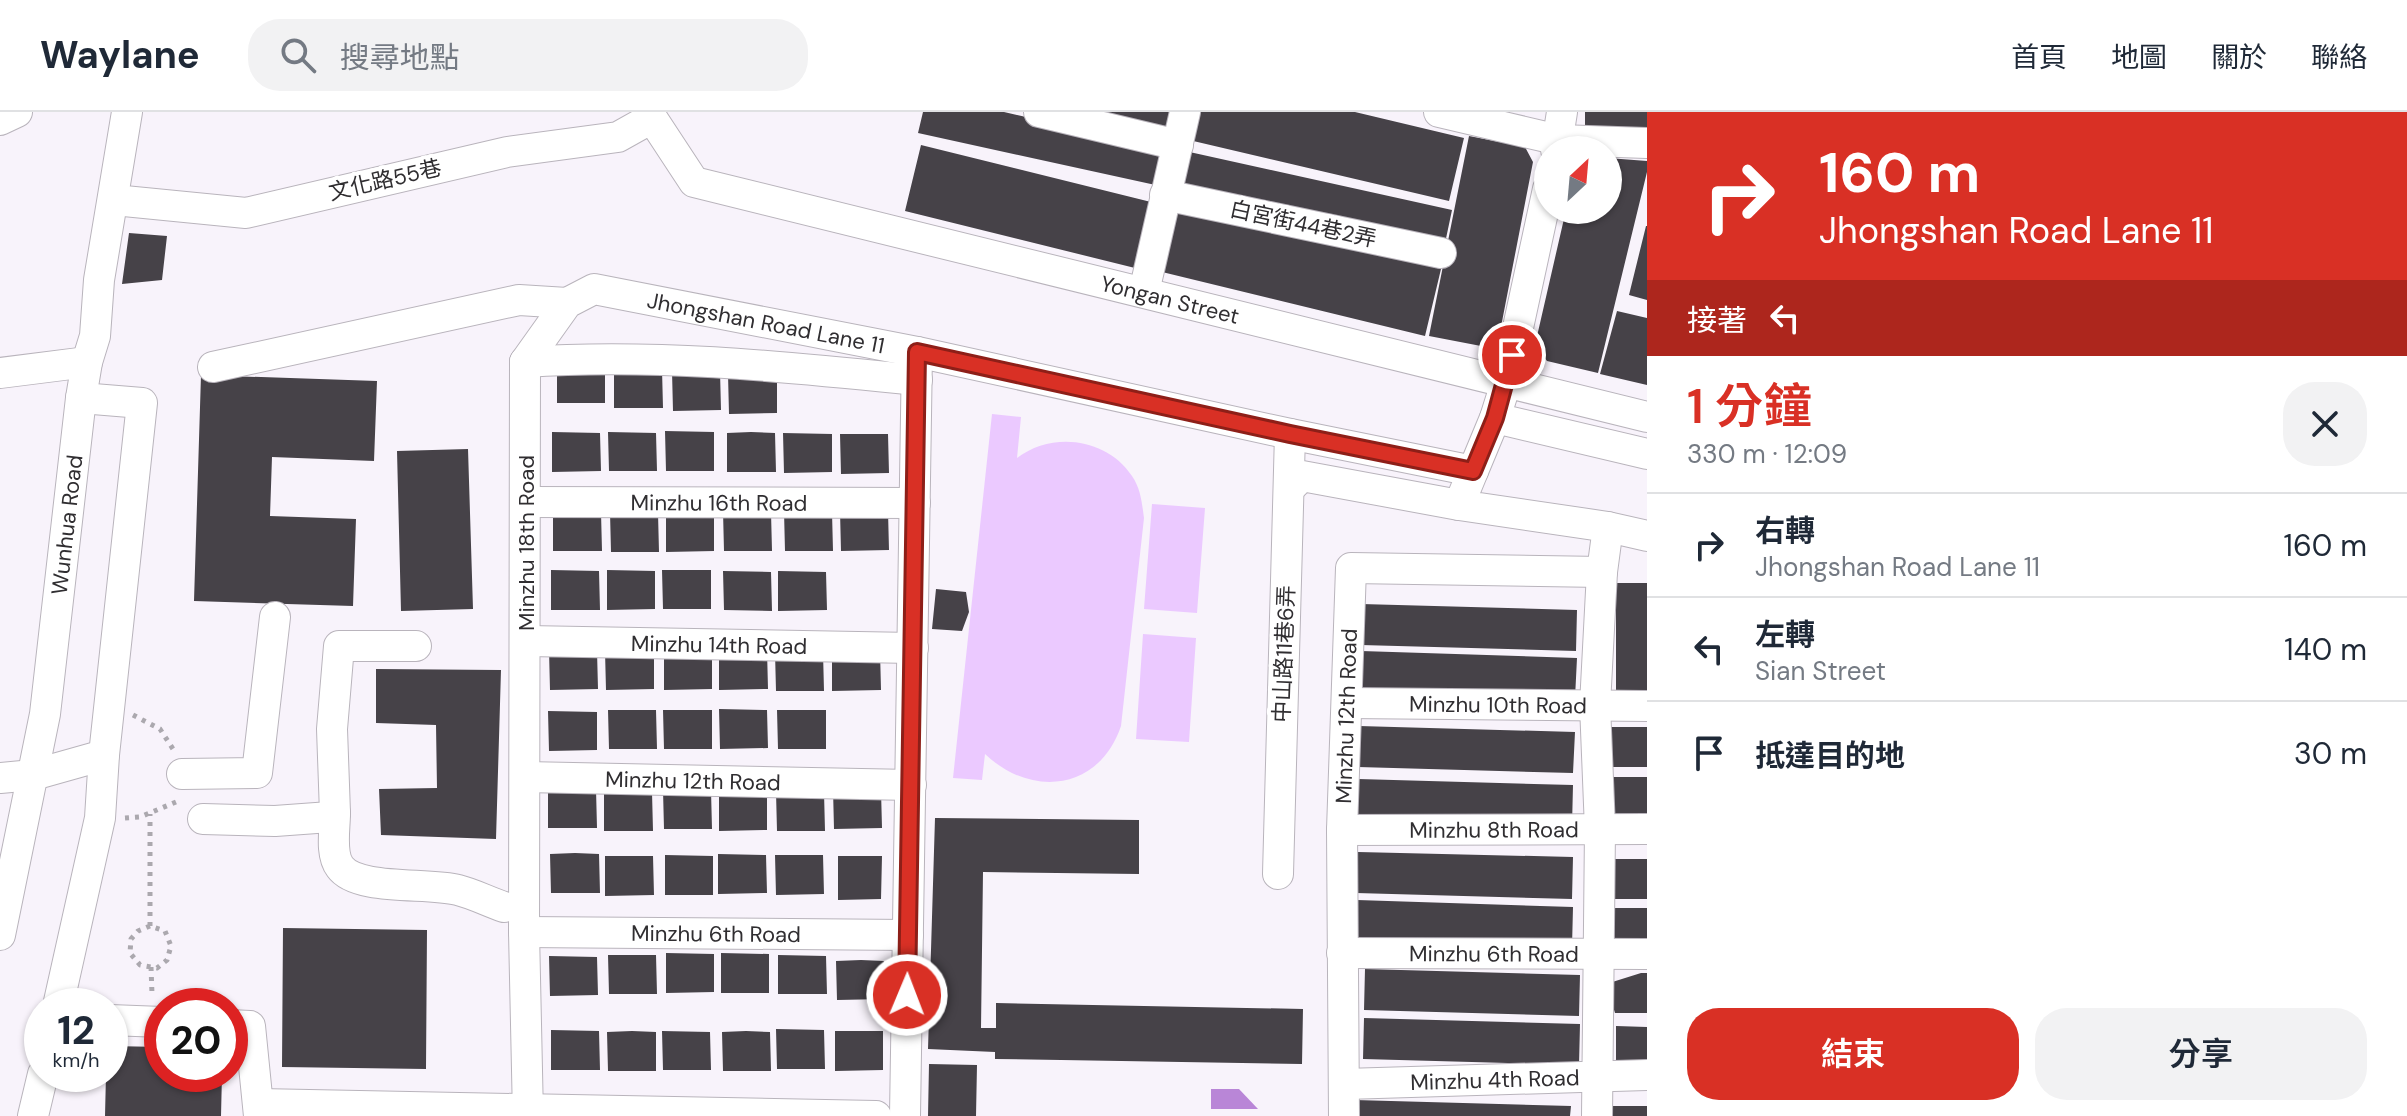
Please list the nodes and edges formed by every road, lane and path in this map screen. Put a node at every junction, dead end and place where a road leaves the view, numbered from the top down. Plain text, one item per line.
1 (17, 112) edge
2 (127, 112) edge
3 (1039, 112) edge
4 (1185, 112) edge
5 (1439, 112) edge
6 (650, 115) edge
7 (0, 120) edge
8 (1559, 134) edge
9 (1647, 143) edge
10 (1178, 145) junction
11 (1165, 195) junction
12 (114, 200) junction
13 (1540, 224) edge
14 (1441, 253) dead end
15 (1144, 292) junction
16 (567, 303) junction
17 (87, 362) junction
18 (525, 362) junction
19 (917, 366) junction
20 (213, 367) dead end
21 (0, 373) edge
22 (1506, 383) junction
23 (81, 398) junction
24 (1647, 417) edge
25 (1495, 418) junction
26 (1290, 434) junction
27 (1647, 454) edge
28 (1473, 471) junction
29 (1289, 489) junction
30 (525, 502) junction
31 (915, 503) junction
32 (1459, 505) junction
33 (1608, 527) junction
34 (1647, 536) edge
35 (1602, 572) junction
36 (275, 617) dead end
37 (527, 641) junction
38 (416, 646) dead end
39 (913, 648) junction
40 (108, 702) junction
41 (1348, 703) junction
42 (1595, 705) junction
43 (1647, 706) edge
44 (104, 755) junction
45 (257, 773) junction
46 (182, 774) joint
47 (33, 775) junction
48 (525, 777) junction
49 (0, 778) edge
50 (911, 785) junction
51 (335, 813) junction
52 (150, 814) dead end
53 (203, 819) dead end
54 (255, 820) junction
55 (1600, 829) junction
56 (1647, 829) edge
57 (1342, 830) junction
58 (1278, 874) dead end
59 (504, 907) dead end
60 (150, 926) junction
61 (524, 932) junction
62 (0, 935) edge
63 (908, 935) junction
64 (1342, 953) junction
65 (1599, 954) junction
66 (1647, 954) edge
67 (62, 988) edge
68 (248, 1026) edge
69 (1647, 1075) edge
70 (1597, 1076) junction
71 (1345, 1084) junction
72 (39, 1092) edge
73 (259, 1110) edge
74 (528, 1113) edge
75 (33, 1116) edge
76 (876, 1116) edge
77 (905, 1116) edge
78 (1344, 1116) edge
79 (1597, 1116) edge

1 - 7 street
2 - 12 street, Wunhua Road
3 - 10 street
4 - 10 street
5 - 8 street
6 - 12 street, 文化路55巷
6 - 15 street, Yongan Street
8 - 9 street
10 - 11 street
11 - 14 street, 白宮街44巷2弄
11 - 15 street
12 - 17 street, Wunhua Road
13 - 22 street
15 - 22 street, Yongan Street
16 - 18 street
16 - 19 street, Jhongshan Road Lane 11
16 - 20 street
17 - 21 street
17 - 23 street, Wunhua Road
18 - 19 street
18 - 30 street, Minzhu 18th Road
19 - 26 street, Jhongshan Road Lane 11
19 - 31 street
22 - 24 street, Yongan Street
22 - 25 street
23 - 40 street
23 - 47 street, Wunhua Road
25 - 27 street
25 - 28 street
26 - 28 street, Jhongshan Road Lane 11
26 - 29 street, 中山路11巷6弄
28 - 32 street
29 - 32 street
29 - 58 street, 中山路11巷6弄
30 - 31 street, Minzhu 16th Road
30 - 37 street, Minzhu 18th Road
31 - 39 street
32 - 33 street
33 - 34 street
33 - 35 street
35 - 41 street, Minzhu 12th Road
35 - 42 street
36 - 45 street
37 - 39 street, Minzhu 14th Road
37 - 48 street, Minzhu 18th Road
38 - 51 street
39 - 50 street
40 - 44 street
40 - 46 path
41 - 42 street, Minzhu 10th Road
41 - 57 street, Minzhu 12th Road
42 - 43 street, Minzhu 10th Road
42 - 55 street
44 - 47 street
44 - 67 street
45 - 46 street
45 - 54 street
47 - 49 street
47 - 62 street, Wunhua Road
48 - 50 street, Minzhu 12th Road
48 - 61 street, Minzhu 18th Road
50 - 63 street
51 - 54 street
51 - 59 street
52 - 60 path
53 - 54 street
55 - 56 street, Minzhu 8th Road
55 - 57 street, Minzhu 8th Road
55 - 65 street
57 - 64 street, Minzhu 12th Road
60 - 60 path
61 - 63 street, Minzhu 6th Road
61 - 74 street, Minzhu 18th Road
63 - 77 street
64 - 65 street, Minzhu 6th Road
64 - 71 street, Minzhu 12th Road
65 - 66 street, Minzhu 6th Road
65 - 70 street
68 - 73 street
69 - 70 street, Minzhu 4th Road
70 - 71 street, Minzhu 4th Road
70 - 79 street
71 - 78 street, Minzhu 12th Road
72 - 75 street
73 - 74 street
74 - 76 street

